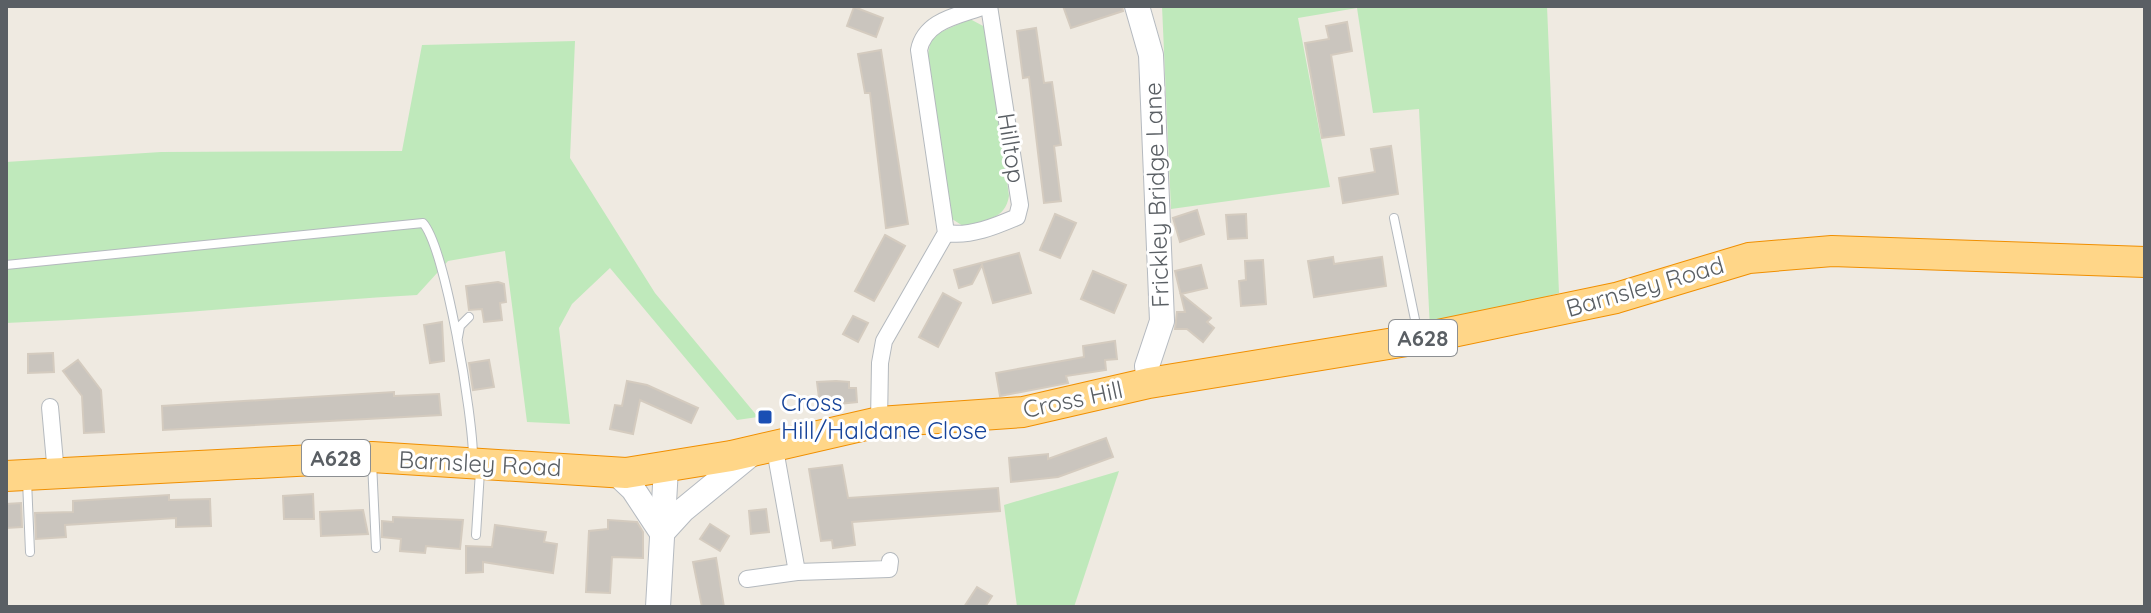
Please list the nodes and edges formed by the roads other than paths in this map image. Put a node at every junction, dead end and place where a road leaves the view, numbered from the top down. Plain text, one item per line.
1 (987, 6) edge
2 (1137, 6) edge
3 (1394, 218) dead end
4 (946, 233) junction
5 (2145, 262) edge
6 (6, 265) edge
7 (469, 317) dead end
8 (457, 339) junction
9 (1419, 339) junction
10 (1149, 383) junction
11 (50, 407) dead end
12 (879, 422) junction
13 (765, 447) junction
14 (372, 457) junction
15 (477, 462) junction
16 (666, 468) junction
17 (615, 472) junction
18 (56, 474) junction
19 (16, 476) edge
20 (662, 533) junction
21 (476, 535) dead end
22 (376, 548) dead end
23 (30, 552) dead end
24 (890, 561) dead end
25 (797, 572) junction
26 (747, 579) dead end
27 (658, 607) edge

1 - 4 street
1 - 4 street, Hilltop
2 - 10 street, Frickley Bridge Lane
3 - 9 lane
4 - 12 street
5 - 9 highway, Barnsley Road / A628
6 - 8 lane
7 - 8 lane
8 - 15 lane
9 - 10 highway, Barnsley Road / A628
10 - 12 highway, Cross Hill / A628
11 - 18 street
12 - 13 highway, Cross Hill / A628
13 - 16 highway, Cross Hill / A628
13 - 20 street
13 - 25 street
14 - 15 highway, Barnsley Road / A628
14 - 18 highway, Barnsley Road / A628
14 - 22 lane
15 - 17 highway, Barnsley Road / A628
15 - 21 lane
16 - 17 highway, Barnsley Road / A628
16 - 20 street
17 - 20 street
18 - 19 highway, Barnsley Road / A628
19 - 23 lane
20 - 27 street
24 - 25 street
25 - 26 street

